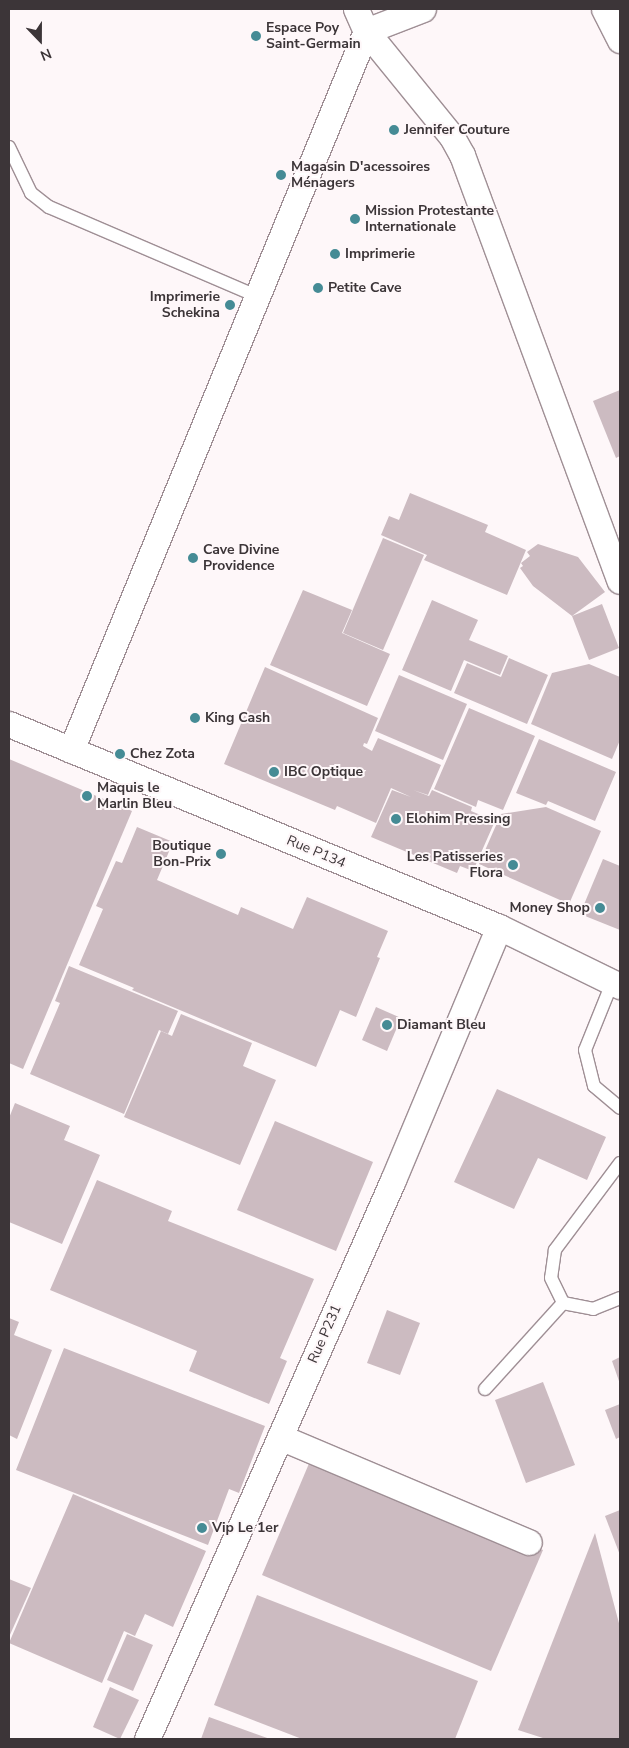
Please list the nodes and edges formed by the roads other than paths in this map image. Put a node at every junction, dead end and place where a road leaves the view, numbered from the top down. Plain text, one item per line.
1 (423, 9) edge
2 (604, 9) edge
3 (361, 20) edge
4 (620, 40) edge
5 (9, 147) edge
6 (257, 296) junction
7 (620, 581) edge
8 (9, 724) edge
9 (71, 750) junction
10 (499, 927) junction
11 (616, 984) edge
12 (620, 1108) edge
13 (620, 1163) edge
14 (620, 1298) edge
15 (563, 1303) junction
16 (486, 1389) dead end
17 (280, 1437) junction
18 (528, 1542) dead end
19 (147, 1739) edge

1 - 3 street
2 - 4 street
3 - 6 street
3 - 7 street
5 - 6 lane
6 - 9 street
8 - 9 street, Rue P134
9 - 10 street, Rue P134
10 - 11 street, Rue P134
10 - 17 street, Rue P231
11 - 12 lane
13 - 15 lane
14 - 15 lane
15 - 16 lane
17 - 18 street
17 - 19 street, Rue P231

